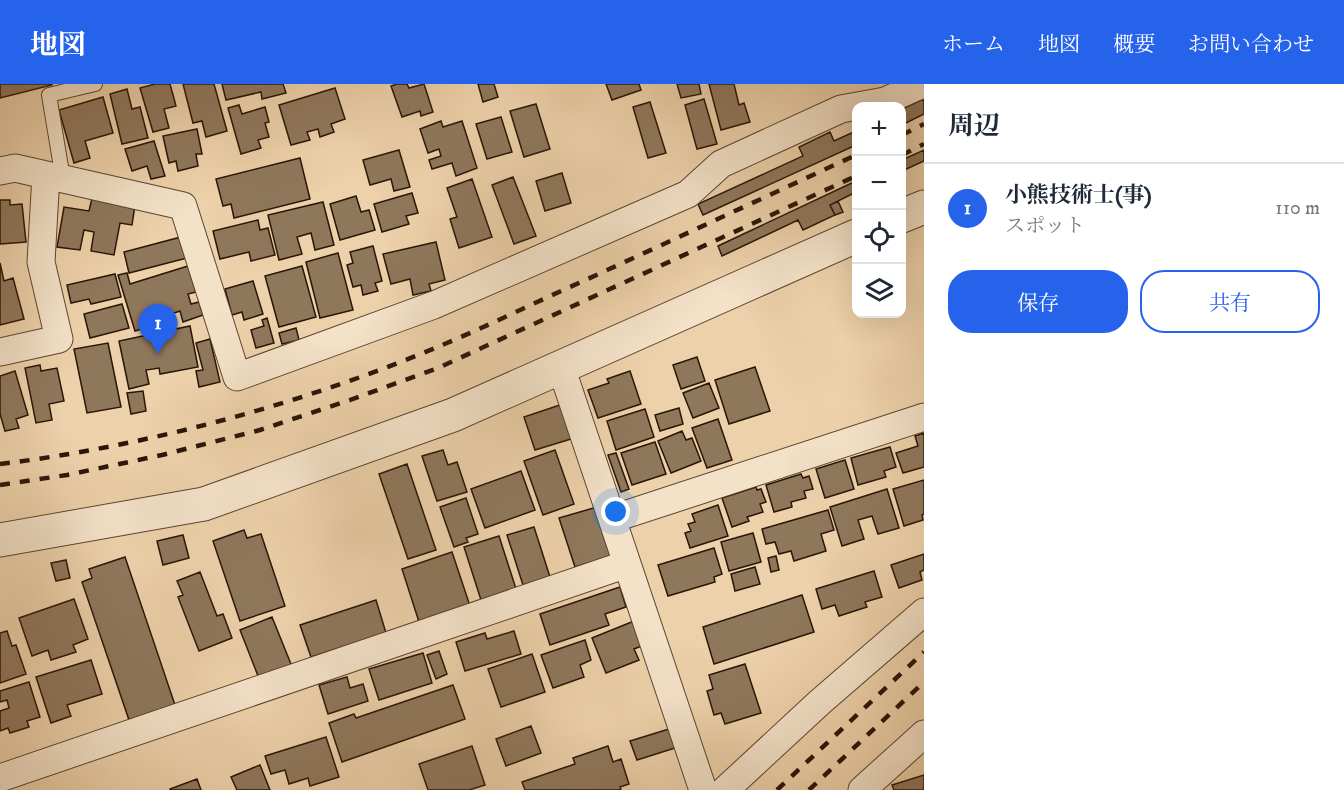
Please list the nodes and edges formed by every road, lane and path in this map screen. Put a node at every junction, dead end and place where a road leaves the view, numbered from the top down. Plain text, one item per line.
1 (95, 84) edge
2 (923, 84) edge
3 (0, 171) edge
4 (55, 177) junction
5 (924, 207) edge
6 (906, 214) edge
7 (852, 238) edge
8 (0, 352) edge
9 (561, 367) junction
10 (924, 417) edge
11 (612, 519) junction
12 (0, 540) edge
13 (627, 564) junction
14 (924, 612) edge
15 (924, 734) edge
16 (0, 778) edge
17 (703, 790) edge
18 (725, 790) edge
19 (862, 790) edge

1 - 4 lane
2 - 4 street
3 - 4 street
4 - 8 street
5 - 6 street
7 - 9 street
9 - 11 street
9 - 12 street
10 - 11 street
11 - 13 street
13 - 16 street
13 - 17 street
14 - 18 street
15 - 19 street

